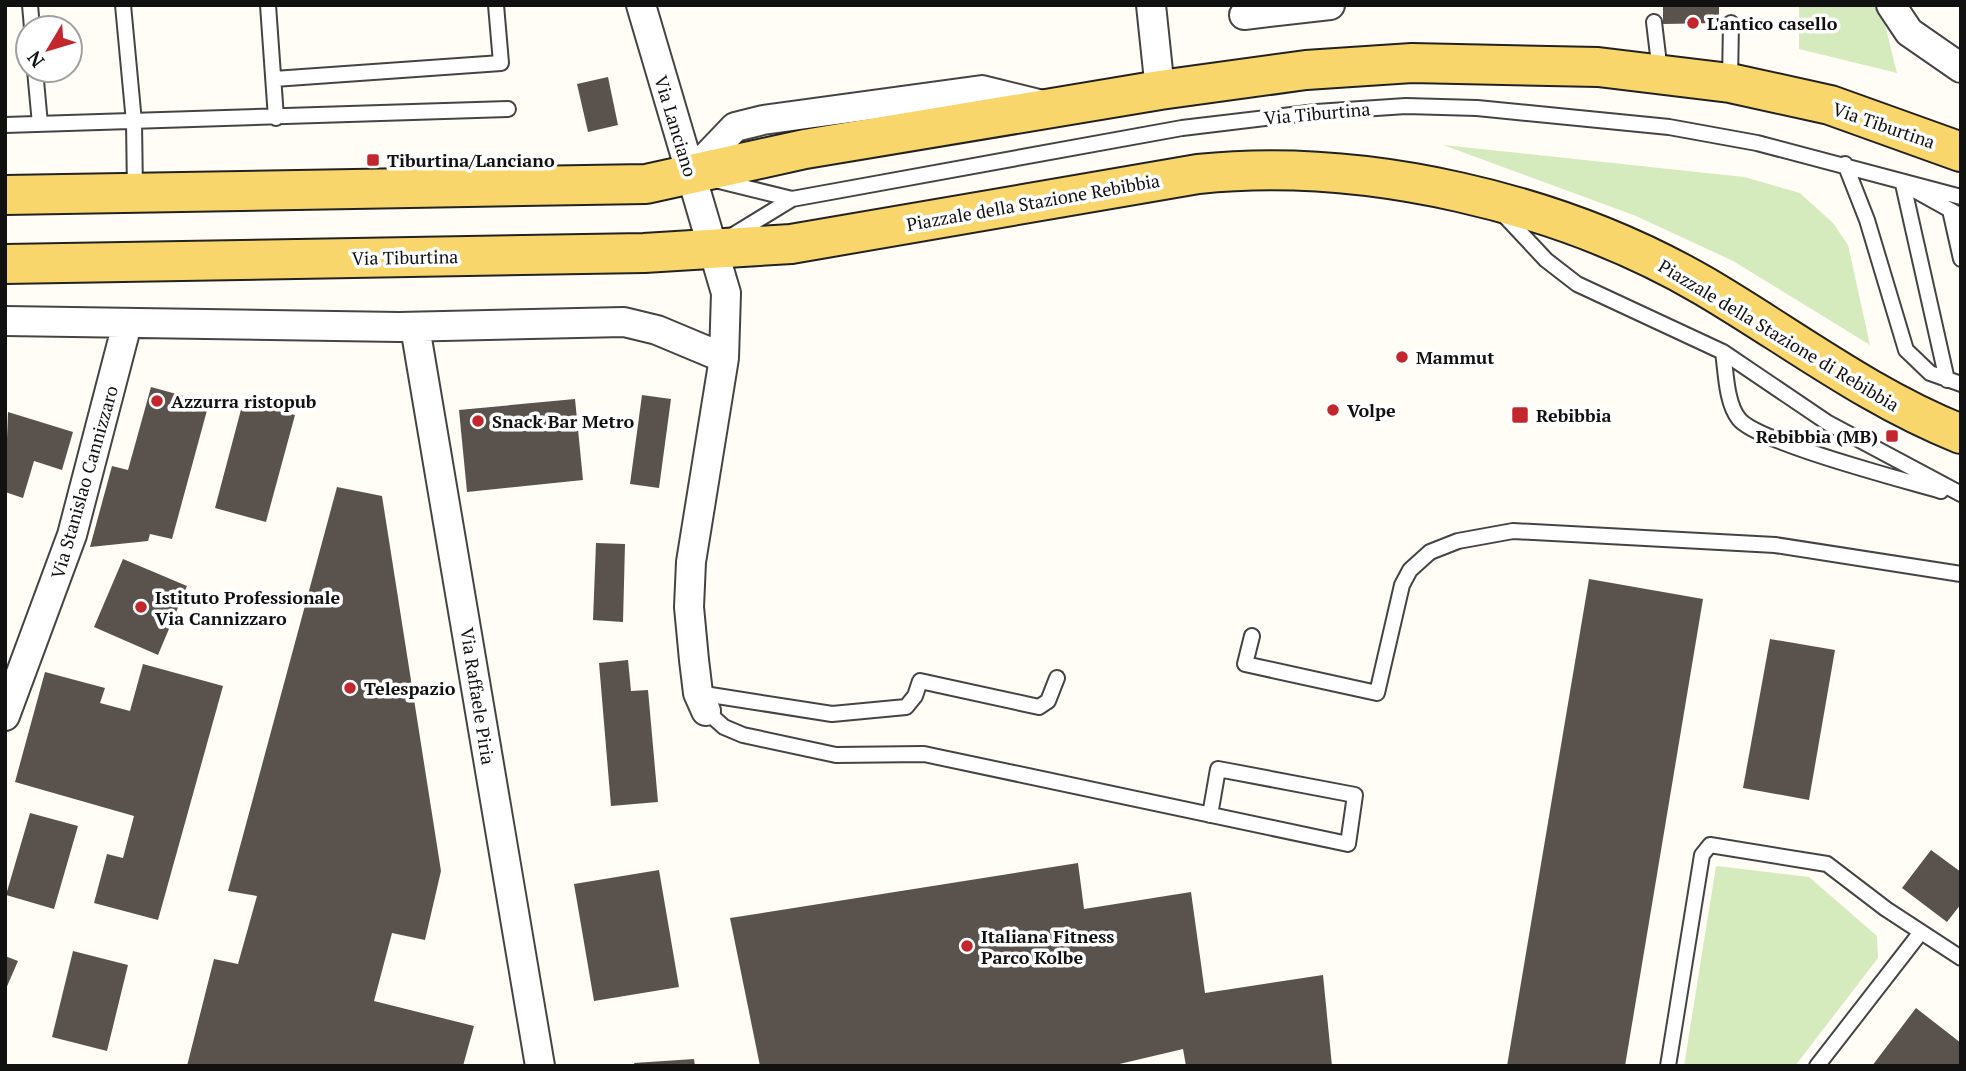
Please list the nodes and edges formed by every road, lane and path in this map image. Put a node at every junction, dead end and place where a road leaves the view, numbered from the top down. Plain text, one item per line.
1 (123, 5) edge
2 (268, 5) edge
3 (496, 5) edge
4 (641, 5) edge
5 (1151, 5) edge
6 (1330, 5) edge
7 (1891, 5) edge
8 (1244, 15) dead end
9 (1654, 22) dead end
10 (1731, 23) dead end
11 (1961, 68) edge
12 (1660, 72) junction
13 (274, 79) junction
14 (1730, 83) junction
15 (36, 84) edge
16 (1160, 90) junction
17 (508, 109) dead end
18 (276, 118) junction
19 (134, 122) junction
20 (5, 124) edge
21 (40, 124) junction
22 (1961, 152) edge
23 (1845, 164) junction
24 (690, 174) junction
25 (1354, 176) joint
26 (1903, 184) junction
27 (5, 195) edge
28 (135, 195) junction
29 (1486, 197) junction
30 (1961, 197) edge
31 (792, 199) junction
32 (1956, 213) edge
33 (713, 247) junction
34 (1961, 259) edge
35 (5, 264) edge
36 (5, 321) edge
37 (127, 324) junction
38 (415, 327) junction
39 (1723, 352) junction
40 (724, 358) junction
41 (1954, 382) edge
42 (1961, 434) edge
43 (1961, 495) edge
44 (1961, 574) edge
45 (1252, 636) dead end
46 (1057, 678) dead end
47 (702, 702) junction
48 (5, 716) edge
49 (1210, 815) junction
50 (1921, 932) junction
51 (1961, 958) edge
52 (540, 1066) edge
53 (1668, 1066) edge
54 (1817, 1066) edge

1 - 19 lane
2 - 13 lane
3 - 13 lane
4 - 24 street, Via Lanciano
5 - 16 street
6 - 8 street
7 - 11 street
9 - 12 lane
10 - 14 lane
12 - 14 main road, Via Tiburtina
12 - 16 main road, Via Tiburtina
13 - 18 lane
14 - 22 main road, Via Tiburtina
15 - 21 lane
16 - 24 main road, Via Tiburtina
17 - 18 lane
18 - 19 lane
19 - 21 lane
19 - 28 lane
20 - 21 lane
23 - 26 lane, Via Tiburtina
23 - 31 lane, Via Tiburtina
23 - 41 lane
24 - 28 main road, Via Tiburtina
24 - 31 lane, Via Tiburtina
24 - 33 street, Via Lanciano
25 - 29 main road, Piazzale della Stazione di Rebibbia
25 - 33 main road, Piazzale della Stazione Rebibbia
26 - 30 lane, Via Tiburtina
26 - 32 lane, Via Tiburtina
26 - 41 lane
27 - 28 main road, Via Tiburtina
29 - 39 lane
29 - 42 main road, Piazzale della Stazione di Rebibbia
31 - 33 lane, Via Tiburtina
32 - 34 lane, Via Tiburtina
33 - 35 main road, Via Tiburtina
33 - 40 street, Via Lanciano
36 - 37 street
37 - 38 street
37 - 48 street, Via Stanislao Cannizzaro
38 - 40 street
38 - 52 street, Via Raffaele Piria
39 - 43 lane
39 - 43 lane
40 - 47 street, Via Lanciano
44 - 45 lane
46 - 47 lane
47 - 49 lane
49 - 49 lane
50 - 51 lane
50 - 53 lane
50 - 54 lane

